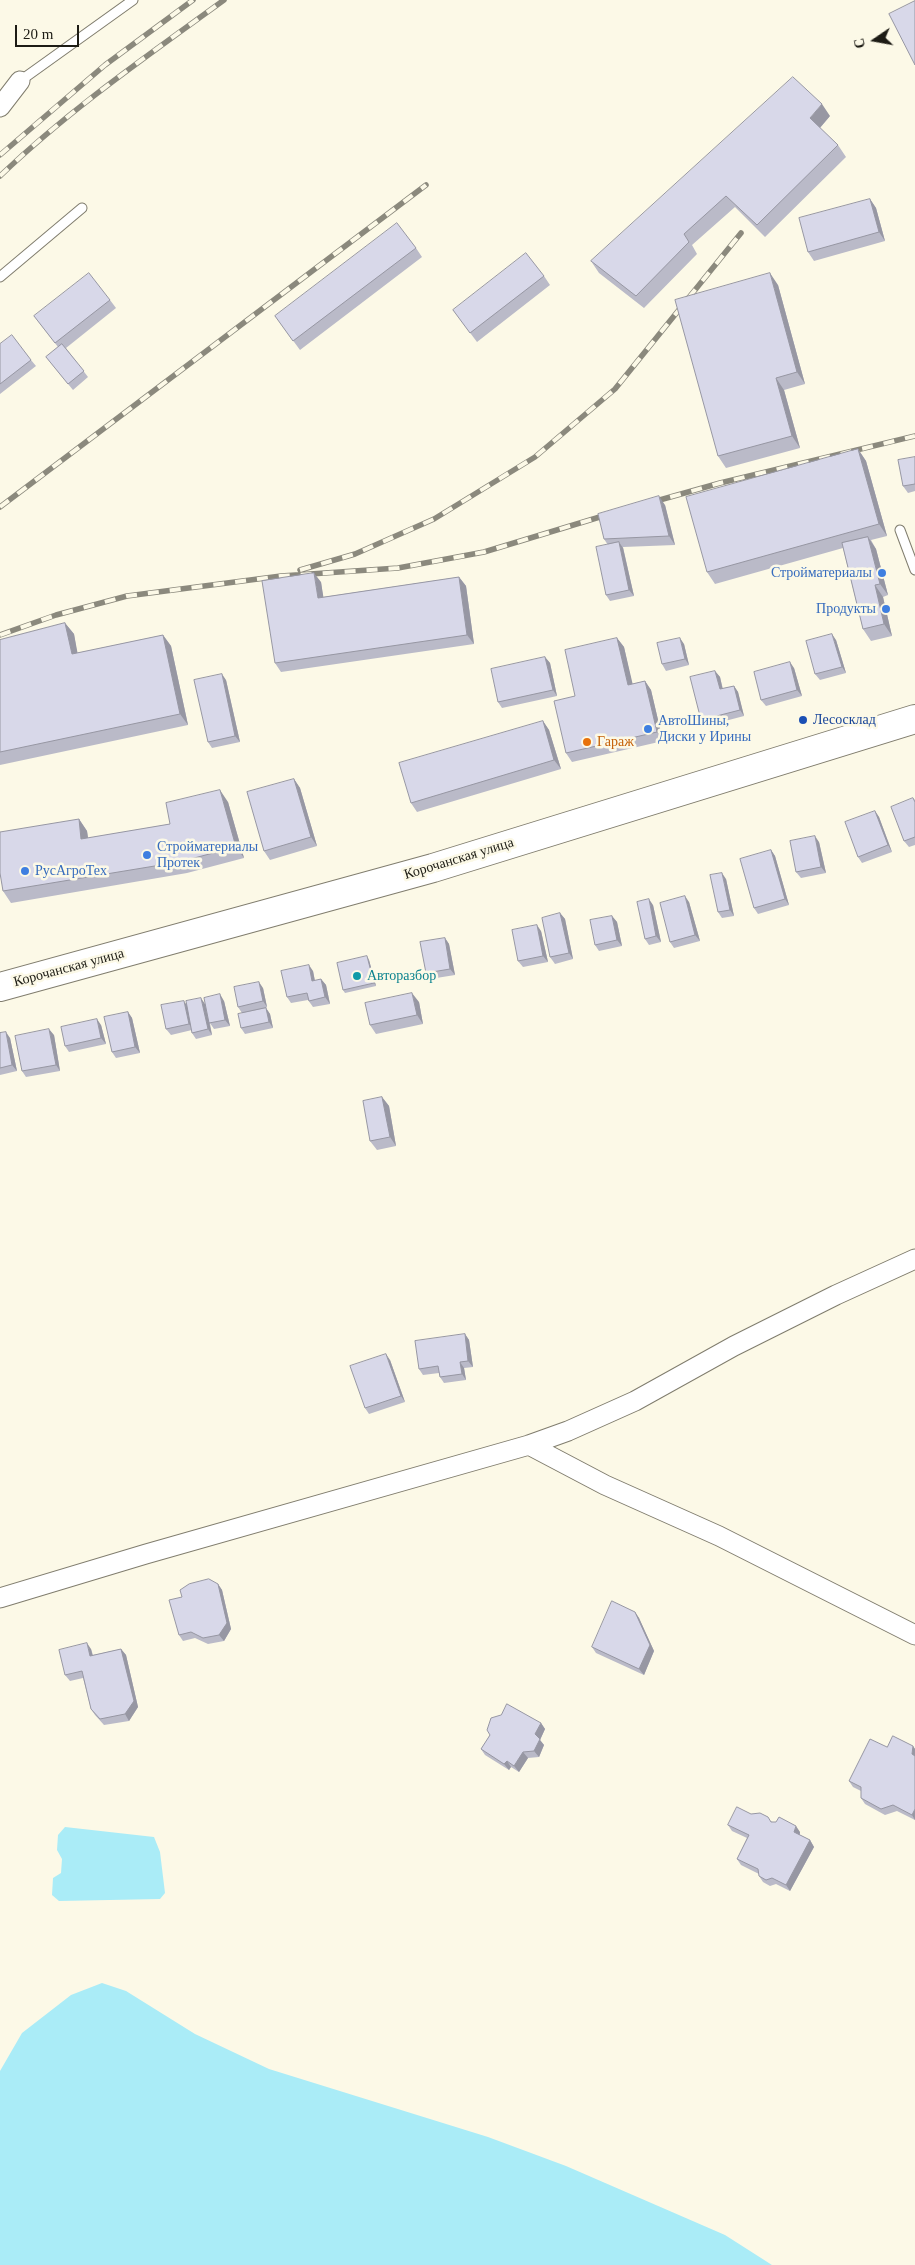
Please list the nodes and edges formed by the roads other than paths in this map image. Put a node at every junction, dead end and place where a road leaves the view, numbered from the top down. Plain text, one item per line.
1 (133, 0) edge
2 (20, 81) joint
3 (0, 107) edge
4 (82, 208) dead end
5 (0, 277) edge
6 (900, 530) dead end
7 (915, 570) edge
8 (915, 701) edge
9 (915, 719) edge
10 (0, 968) edge
11 (0, 987) edge
12 (915, 1259) edge
13 (529, 1445) junction
14 (0, 1598) edge
15 (915, 1635) edge

1 - 2 lane
2 - 3 street
4 - 5 lane
6 - 7 lane
8 - 10 main road, Корочанская улица
9 - 11 main road, Корочанская улица
12 - 13 street
13 - 14 street
13 - 15 street

